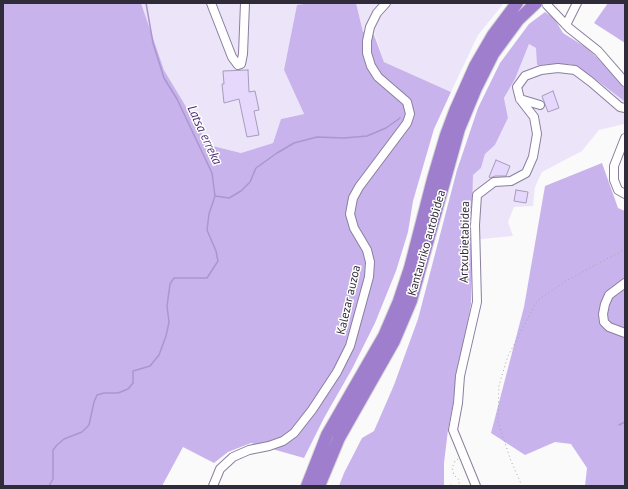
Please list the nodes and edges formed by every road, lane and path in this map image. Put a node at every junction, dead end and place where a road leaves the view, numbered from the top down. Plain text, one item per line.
1 (211, 3) edge
2 (245, 3) edge
3 (386, 3) edge
4 (577, 3) edge
5 (541, 4) edge
6 (515, 6) edge
7 (566, 25) junction
8 (625, 82) edge
9 (520, 99) junction
10 (540, 105) dead end
11 (625, 108) edge
12 (625, 138) edge
13 (625, 194) edge
14 (625, 249) edge
15 (625, 283) edge
16 (625, 333) edge
17 (463, 455) junction
18 (450, 485) dead end
19 (213, 486) edge
20 (307, 486) edge
21 (320, 486) edge
22 (454, 486) edge
23 (459, 486) edge
24 (476, 486) edge
25 (522, 486) edge

1 - 2 street
3 - 19 street, Kalezar auzoa
4 - 7 street
5 - 7 street
5 - 21 highway, Kantauriko autobidea
6 - 20 highway, Kantauriko autobidea
7 - 8 street
9 - 10 street
9 - 11 street
9 - 17 street, Artxubietabidea
12 - 13 street
14 - 25 path
15 - 16 street
17 - 23 path
17 - 24 street, Artxubietabidea
18 - 22 path

